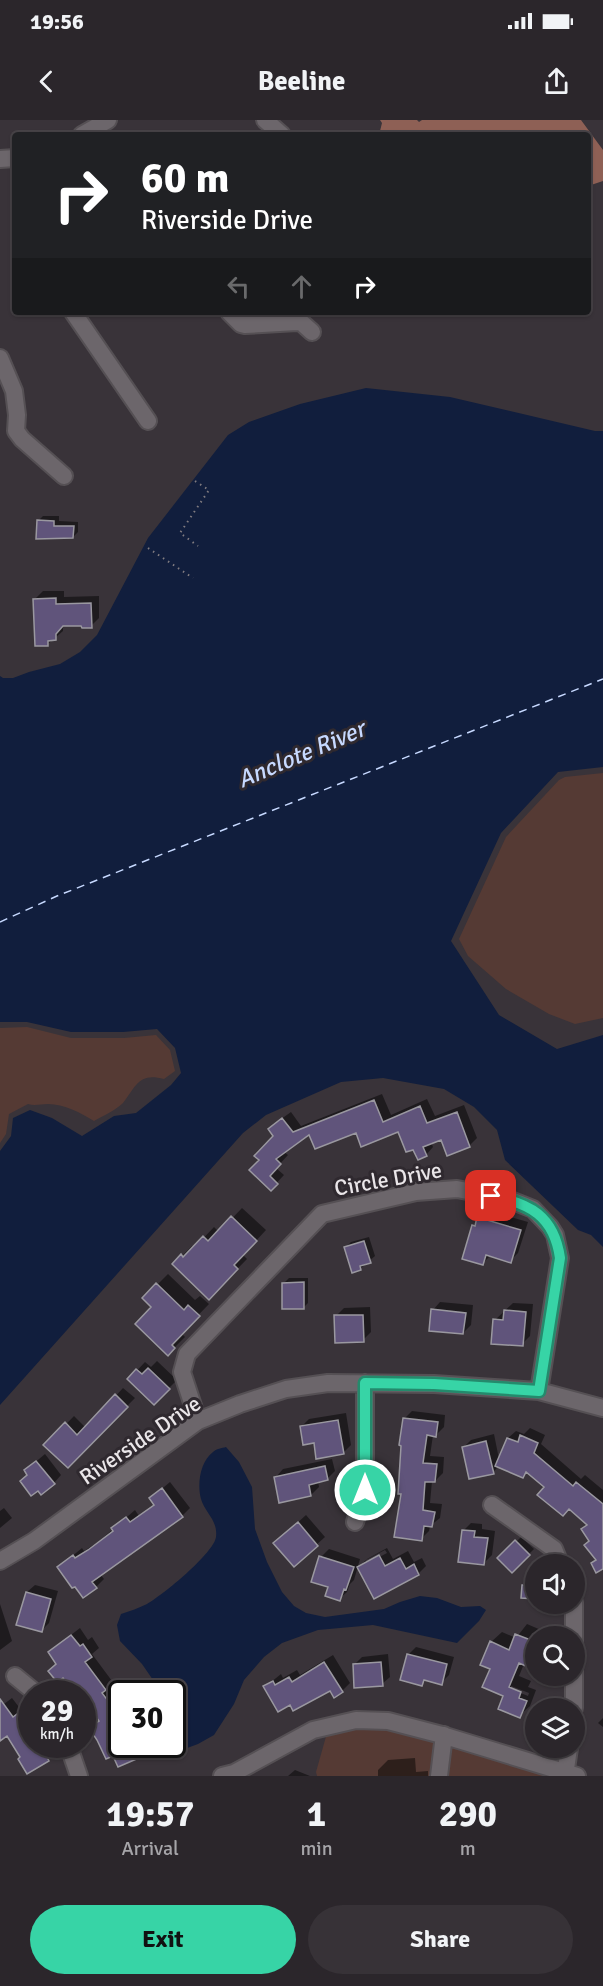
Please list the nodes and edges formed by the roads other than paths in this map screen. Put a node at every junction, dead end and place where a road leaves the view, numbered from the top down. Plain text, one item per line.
1 (108, 120) edge
2 (265, 120) edge
3 (87, 132) edge
4 (279, 132) edge
5 (75, 315) edge
6 (232, 315) edge
7 (312, 332) dead end
8 (0, 358) edge
9 (148, 421) dead end
10 (8, 430) edge
11 (63, 476) dead end
12 (365, 1383) junction
13 (539, 1391) junction
14 (603, 1408) edge
15 (198, 1421) junction
16 (492, 1505) dead end
17 (355, 1522) dead end
18 (556, 1554) edge
19 (0, 1561) edge
20 (574, 1614) edge
21 (15, 1676) dead end
22 (20, 1680) edge
23 (574, 1698) edge
24 (444, 1735) junction
25 (73, 1758) edge
26 (569, 1758) edge
27 (230, 1775) edge
28 (569, 1775) edge
29 (79, 1776) edge
30 (440, 1776) edge

1 - 3 street
2 - 4 street
5 - 9 street
6 - 7 street
8 - 10 street
10 - 11 street
12 - 13 street, Riverside Drive
12 - 15 street, Riverside Drive
12 - 17 street
13 - 14 street, Riverside Drive
13 - 15 street, Circle Drive
15 - 19 street, Riverside Drive
16 - 18 street
20 - 23 street
21 - 22 street
24 - 27 street
24 - 28 street
24 - 30 street
25 - 29 street
26 - 28 street

